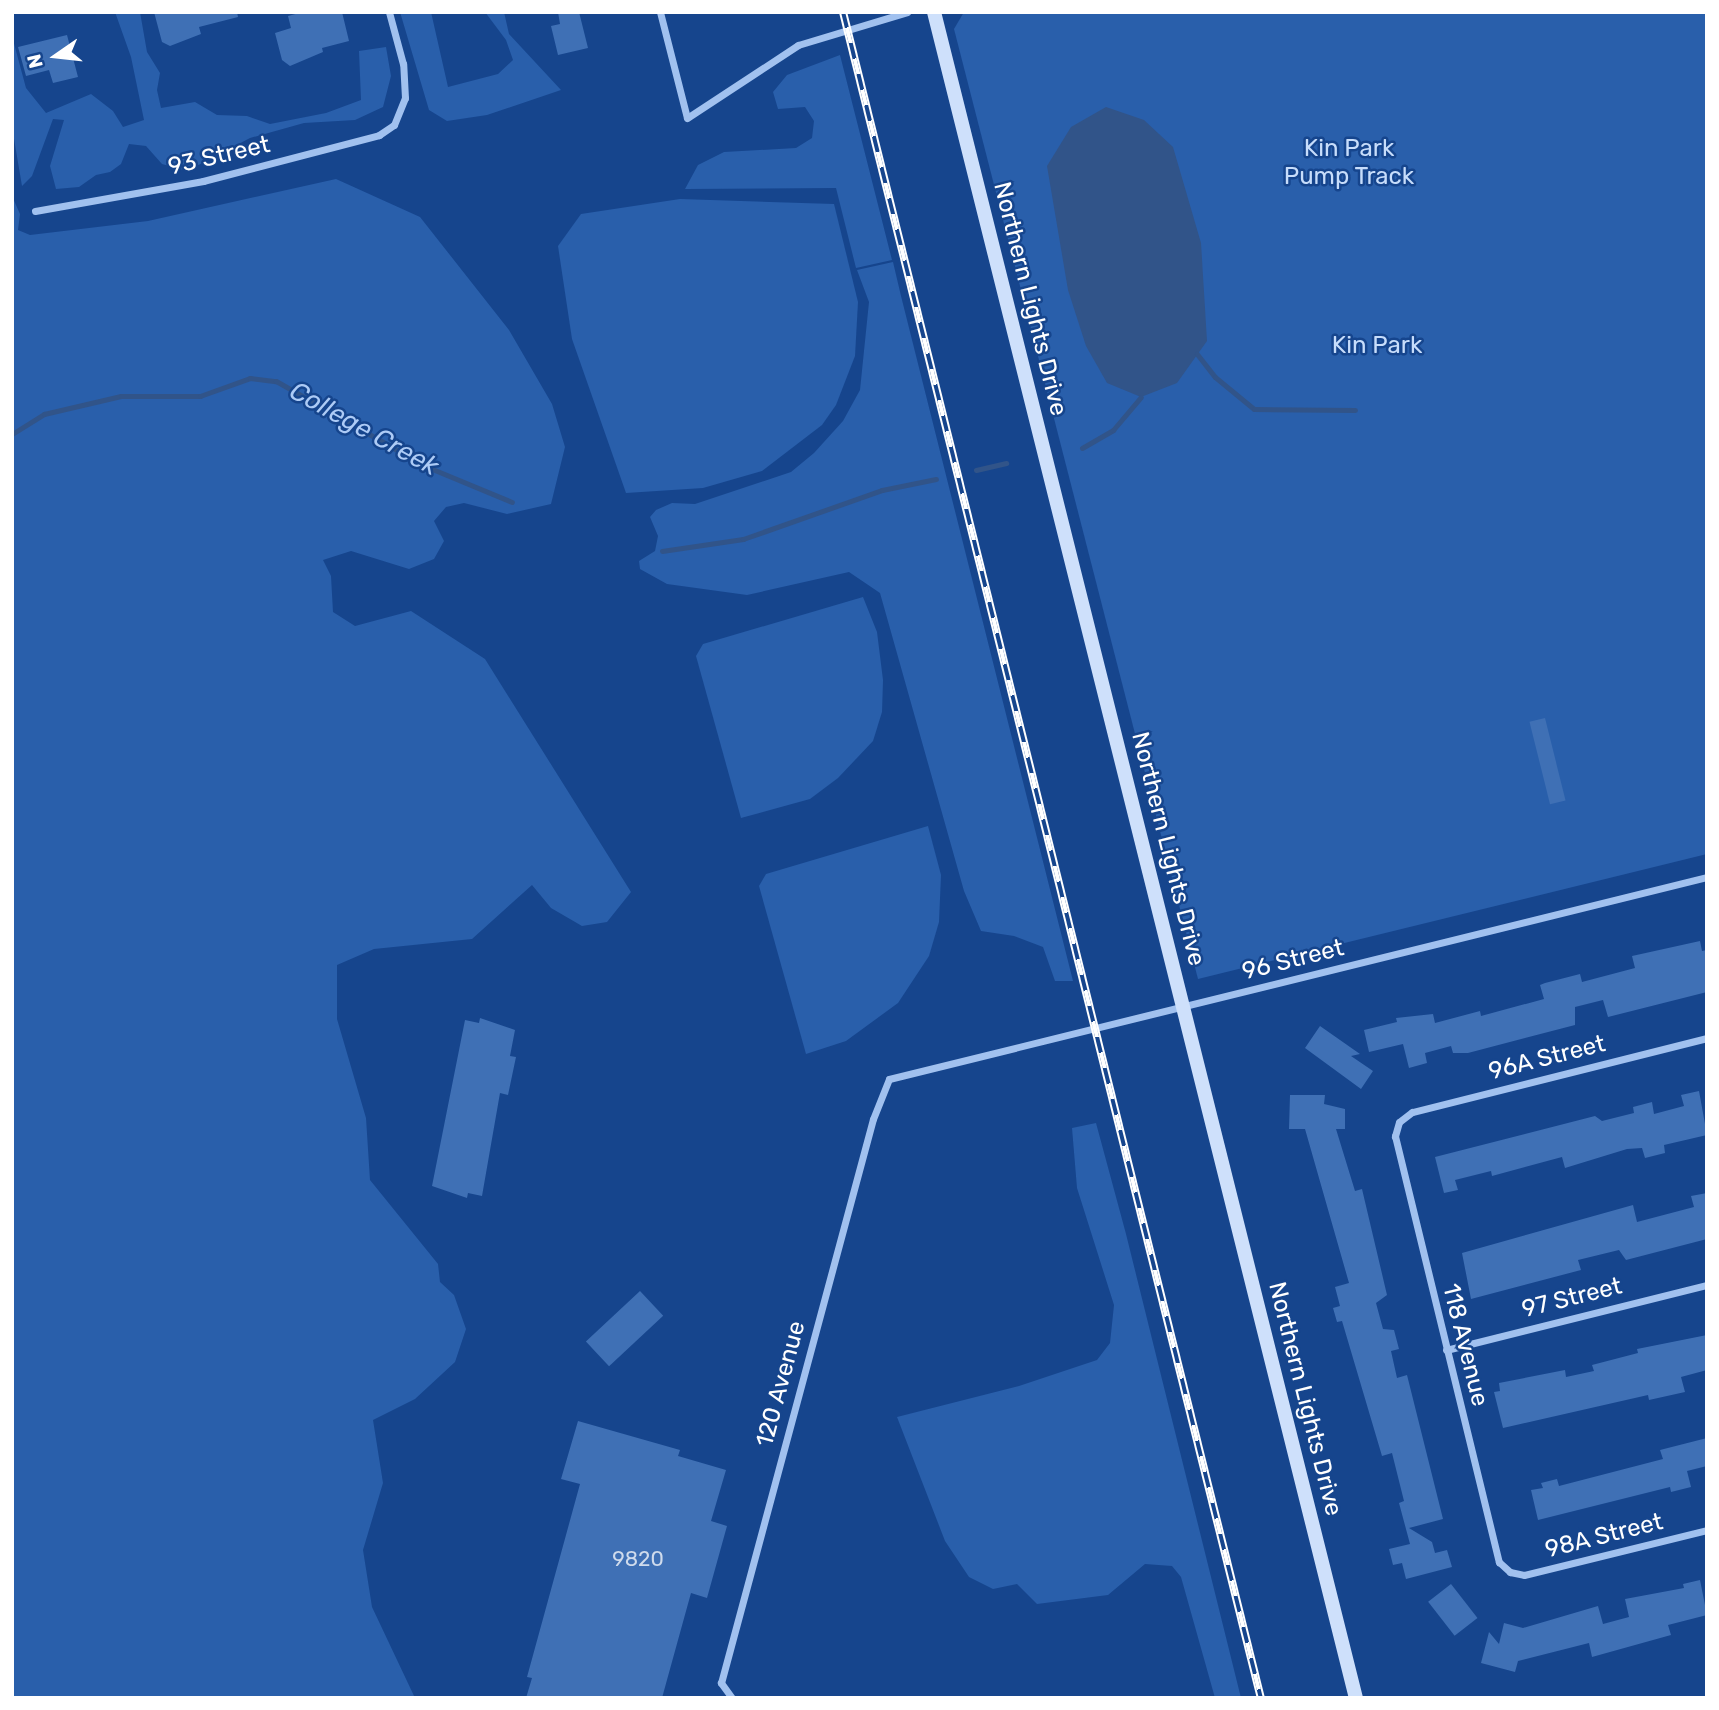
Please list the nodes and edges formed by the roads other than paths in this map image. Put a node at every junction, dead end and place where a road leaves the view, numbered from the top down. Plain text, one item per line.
1 (389, 12) edge
2 (660, 12) edge
3 (907, 12) edge
4 (934, 12) edge
5 (36, 211) dead end
6 (1707, 877) edge
7 (1183, 1007) junction
8 (1707, 1038) edge
9 (890, 1079) joint
10 (1399, 1122) joint
11 (1707, 1284) edge
12 (1446, 1350) junction
13 (1707, 1530) edge
14 (1510, 1572) joint
15 (732, 1698) edge
16 (1356, 1698) edge

1 - 5 street, 93 Street
2 - 3 street
4 - 7 main road, Northern Lights Drive
6 - 7 street, 96 Street
7 - 9 street, 96 Street
7 - 16 main road, Northern Lights Drive
8 - 10 street, 96A Street
9 - 15 street, 120 Avenue
10 - 12 street, 118 Avenue
11 - 12 street, 97 Street
12 - 14 street, 118 Avenue
13 - 14 street, 98A Street

